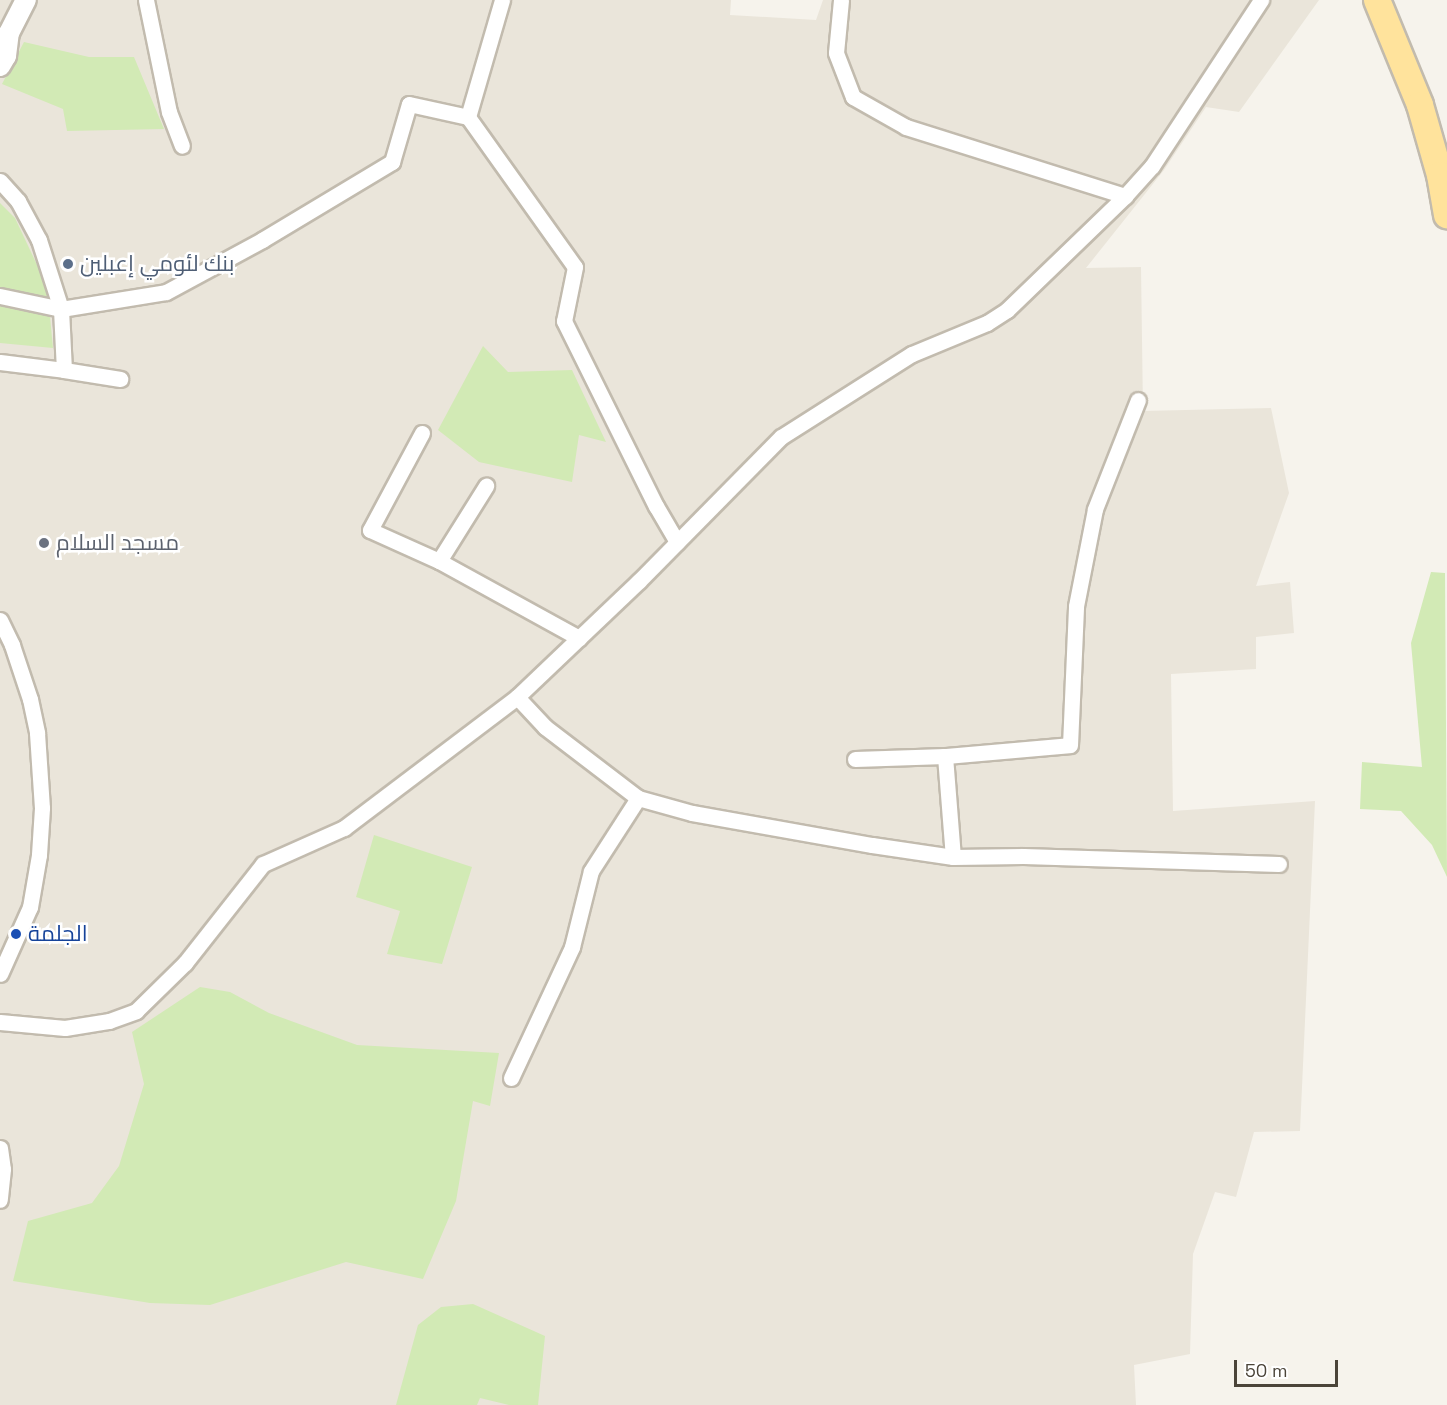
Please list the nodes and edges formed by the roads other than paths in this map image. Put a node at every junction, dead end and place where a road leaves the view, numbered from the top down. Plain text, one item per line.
1 (26, 0) edge
2 (146, 0) edge
3 (502, 0) edge
4 (841, 0) edge
5 (1261, 0) edge
6 (1377, 0) edge
7 (1390, 0) edge
8 (4, 27) edge
9 (0, 66) edge
10 (468, 117) junction
11 (1447, 144) edge
12 (182, 146) dead end
13 (0, 181) edge
14 (1125, 196) junction
15 (1447, 215) edge
16 (0, 296) edge
17 (61, 309) junction
18 (0, 362) edge
19 (64, 370) junction
20 (120, 379) dead end
21 (1138, 400) dead end
22 (422, 433) dead end
23 (486, 486) dead end
24 (677, 542) junction
25 (439, 561) junction
26 (0, 620) edge
27 (579, 638) junction
28 (517, 697) junction
29 (945, 756) junction
30 (855, 759) dead end
31 (638, 798) junction
32 (953, 857) junction
33 (1279, 864) dead end
34 (0, 974) edge
35 (0, 1022) edge
36 (511, 1078) dead end
37 (0, 1148) edge
38 (0, 1200) edge

1 - 8 street
2 - 12 street
3 - 10 street
4 - 14 street
5 - 14 street
6 - 15 main road
7 - 11 main road
8 - 9 street
10 - 17 street
10 - 24 street
13 - 17 street
14 - 24 street
16 - 17 street
17 - 19 street
18 - 19 street
19 - 20 street
21 - 29 street
22 - 25 street
23 - 25 street
24 - 27 street
25 - 27 street
26 - 34 street
27 - 28 street
28 - 31 street
28 - 35 street
29 - 30 street
29 - 32 street
31 - 32 street
31 - 36 street
32 - 33 street
37 - 38 street

